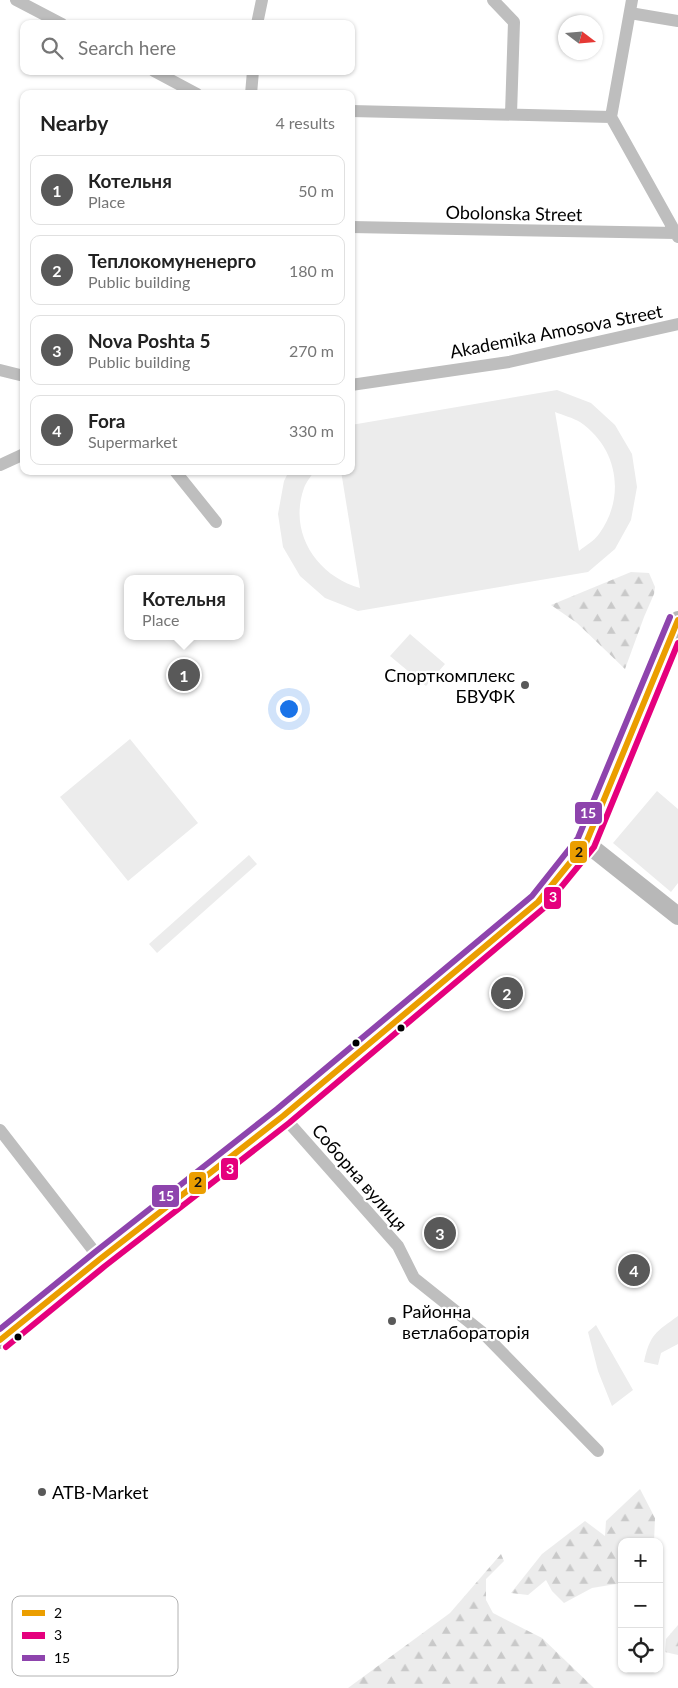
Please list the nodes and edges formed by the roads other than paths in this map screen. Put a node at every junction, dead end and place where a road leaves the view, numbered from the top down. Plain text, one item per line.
1 (16, 0) edge
2 (262, 0) edge
3 (494, 0) edge
4 (631, 6) edge
5 (54, 20) edge
6 (258, 20) edge
7 (678, 21) edge
8 (161, 75) edge
9 (253, 75) edge
10 (190, 90) edge
11 (251, 90) edge
12 (355, 111) edge
13 (511, 114) junction
14 (611, 117) junction
15 (355, 228) edge
16 (677, 235) edge
17 (678, 324) edge
18 (0, 370) edge
19 (20, 375) edge
20 (355, 384) edge
21 (20, 456) edge
22 (0, 465) edge
23 (177, 475) edge
24 (216, 522) dead end
25 (678, 620) edge
26 (586, 843) junction
27 (678, 916) edge
28 (284, 1116) junction
29 (0, 1130) edge
30 (100, 1259) junction
31 (0, 1340) edge
32 (598, 1451) dead end

1 - 5 street
2 - 6 street
3 - 13 street
4 - 7 street
4 - 14 street
8 - 10 street
9 - 11 street
12 - 13 street
13 - 14 street
14 - 16 street
15 - 16 street, Obolonska Street
17 - 20 street, Akademika Amosova Street
18 - 19 street
21 - 22 street
23 - 24 street
25 - 26 street
26 - 27 street
26 - 28 street
28 - 30 street
28 - 32 street, Соборна вулиця
29 - 30 street
30 - 31 street

